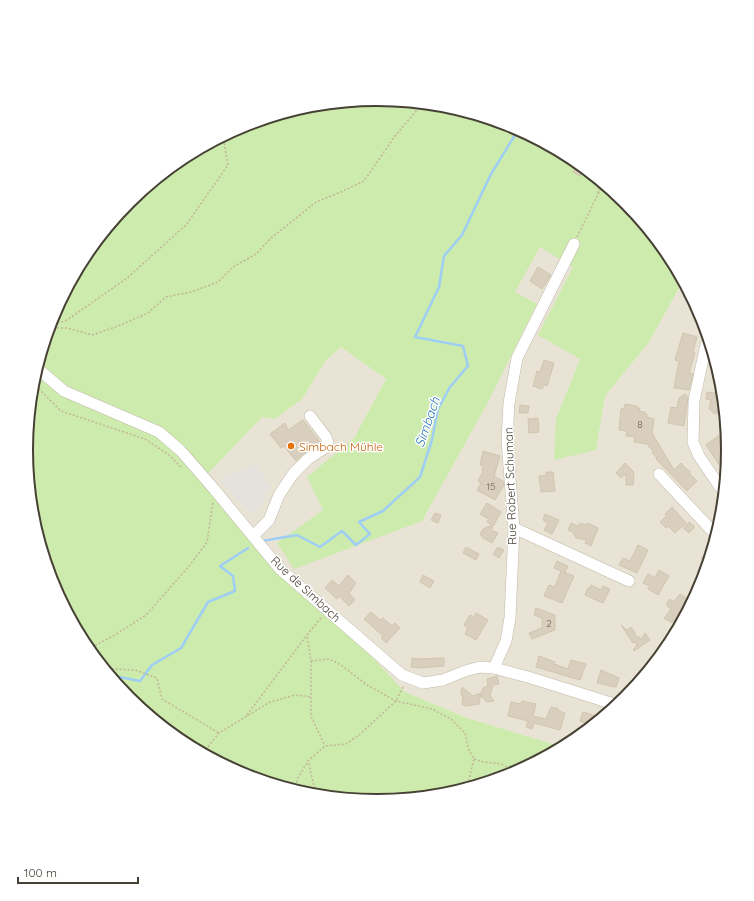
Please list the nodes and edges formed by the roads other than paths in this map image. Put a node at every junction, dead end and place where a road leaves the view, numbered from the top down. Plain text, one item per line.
1 (574, 244) road end
2 (706, 352) edge
3 (42, 372) edge
4 (310, 416) dead end
5 (659, 474) dead end
6 (719, 485) edge
7 (514, 528) junction
8 (711, 530) edge
9 (253, 536) junction
10 (629, 581) dead end
11 (494, 668) junction
12 (610, 703) edge

1 - 7 street, Rue Robert Schuman
2 - 6 street
3 - 9 street, Rue de Simbach
4 - 9 street
5 - 8 street
7 - 10 street
7 - 11 street, Rue Robert Schuman
9 - 11 street, Rue de Simbach
11 - 12 street, Rue de Simbach

